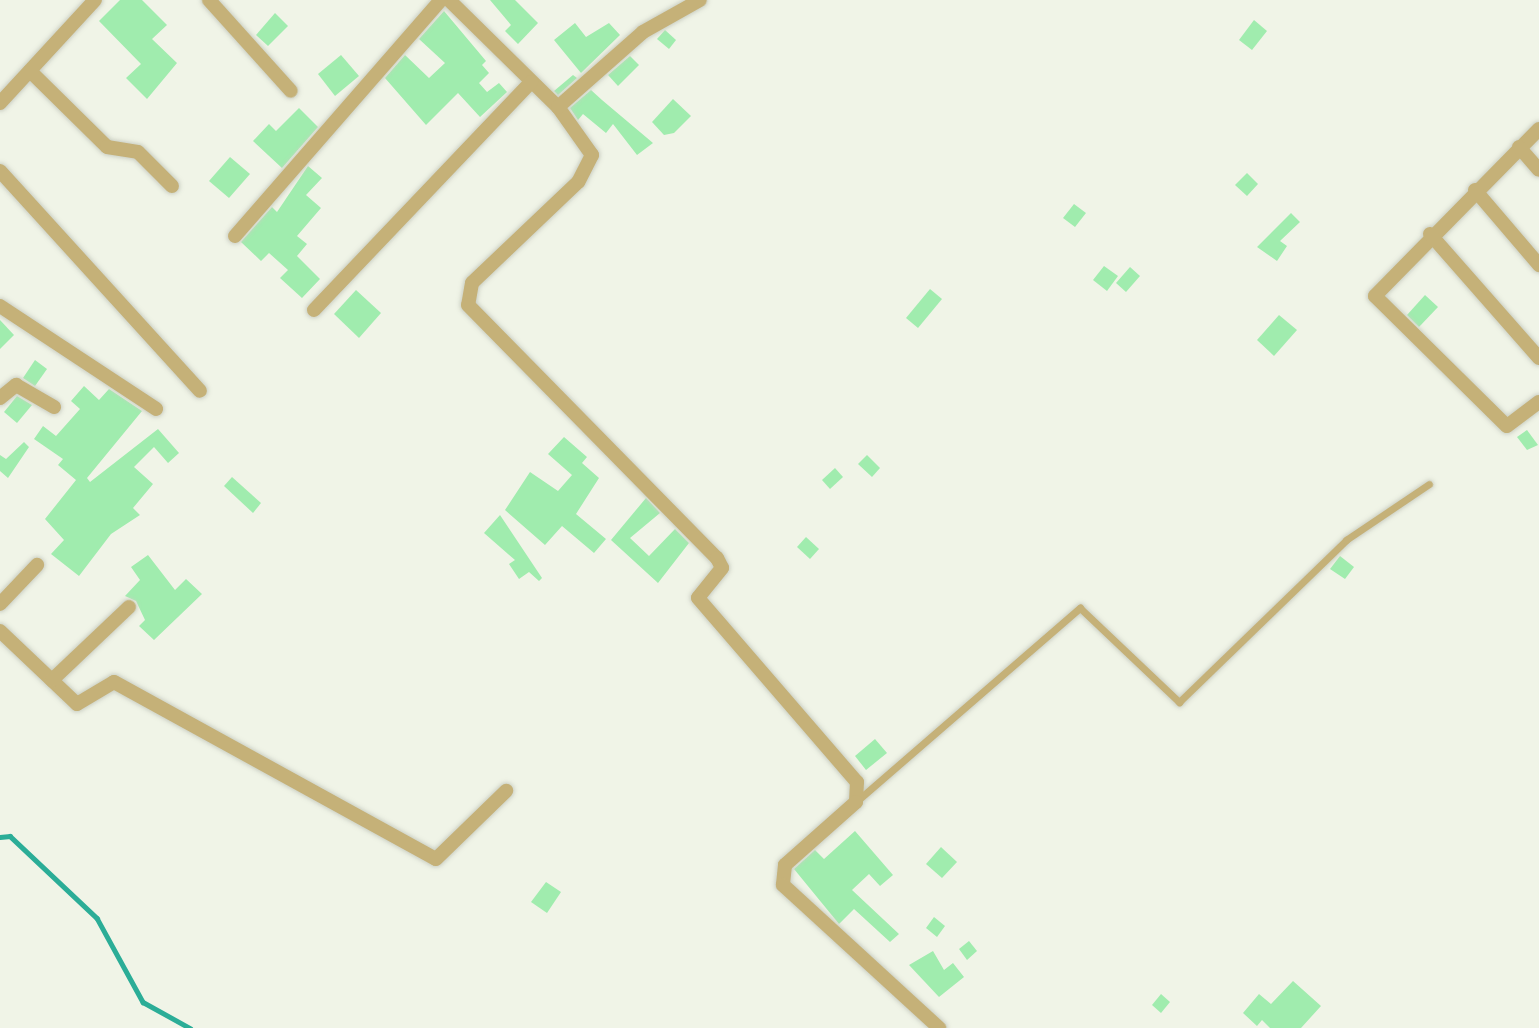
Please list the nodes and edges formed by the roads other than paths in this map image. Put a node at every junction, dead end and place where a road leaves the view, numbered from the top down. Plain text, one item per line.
1 (95, 0) edge
2 (209, 0) edge
3 (441, 0) edge
4 (449, 0) edge
5 (700, 0) edge
6 (30, 70) junction
7 (531, 82) junction
8 (291, 91) dead end
9 (0, 103) edge
10 (558, 107) junction
11 (1539, 129) edge
12 (1519, 147) junction
13 (1539, 170) edge
14 (0, 171) edge
15 (172, 186) dead end
16 (1475, 190) junction
17 (1430, 234) junction
18 (235, 236) dead end
19 (1539, 265) edge
20 (0, 306) edge
21 (314, 310) dead end
22 (1539, 358) edge
23 (200, 391) dead end
24 (0, 398) edge
25 (1539, 402) edge
26 (54, 407) dead end
27 (156, 409) dead end
28 (1429, 484) dead end
29 (37, 565) dead end
30 (0, 604) edge
31 (129, 607) dead end
32 (0, 631) edge
33 (52, 681) junction
34 (506, 791) dead end
35 (856, 802) junction
36 (939, 1028) edge

1 - 6 street
2 - 8 street
3 - 18 street
4 - 7 street
5 - 10 street
6 - 9 street
6 - 15 street
7 - 10 street
7 - 21 street
10 - 35 street
11 - 12 street
12 - 13 street
12 - 16 street
14 - 23 street
16 - 17 street
16 - 19 street
17 - 22 street
17 - 25 street
20 - 27 street
24 - 26 street
28 - 35 lane
29 - 30 street
31 - 33 street
32 - 33 street
33 - 34 street
35 - 36 street

